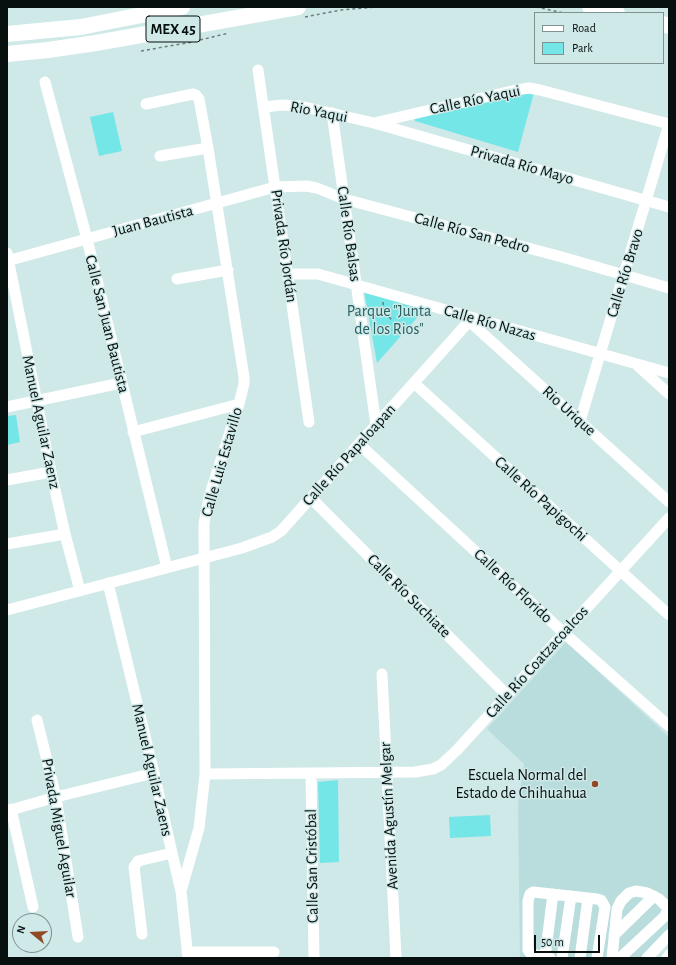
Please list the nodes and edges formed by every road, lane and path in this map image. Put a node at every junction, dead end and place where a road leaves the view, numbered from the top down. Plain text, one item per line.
1 (182, 7) edge
2 (298, 7) edge
3 (536, 7) edge
4 (590, 7) edge
5 (559, 12) edge
6 (613, 12) edge
7 (7, 34) edge
8 (192, 42) dead end
9 (141, 51) dead end
10 (7, 54) edge
11 (258, 70) dead end
12 (45, 82) dead end
13 (146, 104) dead end
14 (264, 107) junction
15 (332, 114) junction
16 (374, 123) junction
17 (669, 124) edge
18 (208, 148) junction
19 (160, 156) dead end
20 (275, 187) junction
21 (344, 199) junction
22 (646, 201) junction
23 (217, 204) junction
24 (669, 207) edge
25 (86, 239) junction
26 (8, 258) edge
27 (228, 270) junction
28 (288, 274) junction
29 (624, 276) junction
30 (176, 280) dead end
31 (356, 284) junction
32 (669, 288) edge
33 (383, 301) dead end
34 (384, 312) junction
35 (374, 316) dead end
36 (392, 320) dead end
37 (471, 320) junction
38 (600, 354) junction
39 (636, 364) junction
40 (669, 373) edge
41 (121, 383) junction
42 (414, 383) junction
43 (669, 394) edge
44 (36, 401) junction
45 (239, 404) junction
46 (7, 407) edge
47 (580, 421) junction
48 (309, 422) dead end
49 (376, 425) junction
50 (134, 432) junction
51 (359, 444) junction
52 (51, 472) junction
53 (7, 480) edge
54 (311, 498) junction
55 (669, 502) edge
56 (669, 518) edge
57 (65, 534) junction
58 (7, 544) edge
59 (204, 558) junction
60 (167, 568) junction
61 (621, 571) junction
62 (108, 583) junction
63 (80, 590) junction
64 (7, 610) edge
65 (669, 615) edge
66 (564, 632) junction
67 (382, 674) dead end
68 (507, 695) junction
69 (37, 720) dead end
70 (669, 726) edge
71 (154, 772) junction
72 (311, 773) junction
73 (388, 773) junction
74 (205, 774) junction
75 (56, 797) junction
76 (9, 810) edge
77 (172, 853) junction
78 (181, 891) junction
79 (553, 894) junction
80 (570, 896) junction
81 (654, 896) junction
82 (588, 898) junction
83 (33, 907) dead end
84 (142, 934) dead end
85 (614, 935) junction
86 (669, 935) edge
87 (78, 938) dead end
88 (274, 952) dead end
89 (187, 955) edge
90 (669, 955) edge
91 (314, 958) edge
92 (396, 958) edge
93 (548, 958) edge
94 (562, 958) edge
95 (580, 958) edge
96 (597, 958) edge
97 (612, 958) edge
98 (620, 958) edge
99 (648, 958) edge
100 (667, 958) edge

1 - 7 highway, MEX 45
2 - 10 highway, MEX 45
3 - 5 path
4 - 6 highway
8 - 9 path
11 - 14 street, Privada Río Jordán
12 - 25 street, Calle San Juan Bautista
13 - 18 street, Calle Luis Estavillo
14 - 15 street, Rio Yaqui
14 - 20 street, Privada Río Jordán
15 - 16 street, Rio Yaqui
15 - 21 street, Calle Río Balsas
16 - 17 street, Calle Río Yaqui
16 - 22 street, Privada Río Mayo
17 - 22 street, Calle Río Bravo
18 - 19 street
18 - 23 street, Calle Luis Estavillo
20 - 21 street, Calle Río San Pedro
20 - 23 street, Juan Bautista
20 - 28 street, Privada Río Jordán
21 - 29 street, Calle Río San Pedro
21 - 31 street, Calle Río Balsas
22 - 24 street, Privada Río Mayo
22 - 29 street, Calle Río Bravo
23 - 25 street, Juan Bautista
23 - 27 street, Calle Luis Estavillo
25 - 26 street, Juan Bautista
25 - 41 street, Calle San Juan Bautista
26 - 44 street, Manuel Aguilar Zaenz
27 - 30 street
27 - 45 street, Calle Luis Estavillo
28 - 31 street, Calle Río Nazas
28 - 48 street, Privada Río Jordán
29 - 32 street, Calle Río San Pedro
29 - 38 street, Calle Río Bravo
31 - 37 street, Calle Río Nazas
31 - 49 street, Calle Río Balsas
33 - 34 path
34 - 35 path
34 - 36 path
37 - 38 street, Calle Río Nazas
37 - 42 street, Calle Río Papaloapan
37 - 47 street, Rio Urique
38 - 39 street, Calle Río Nazas
38 - 47 street, Calle Río Bravo
39 - 40 street, Calle Río Nazas
39 - 43 street
41 - 44 street
41 - 50 street, Calle San Juan Bautista
42 - 49 street, Calle Río Papaloapan
42 - 61 street, Calle Río Papigochi
44 - 46 street
44 - 52 street, Manuel Aguilar Zaenz
45 - 50 street
45 - 59 street, Calle Luis Estavillo
47 - 55 street, Rio Urique
49 - 51 street, Calle Río Papaloapan
50 - 60 street, Calle San Juan Bautista
51 - 54 street, Calle Río Papaloapan
51 - 66 street, Calle Río Florido
52 - 53 street
52 - 57 street, Manuel Aguilar Zaenz
54 - 59 street, Calle Río Papaloapan
54 - 68 street, Calle Río Suchiate
56 - 61 street, Calle Río Coatzacoalcos
57 - 58 street
57 - 63 street, Manuel Aguilar Zaenz
59 - 60 street, Calle Río Papaloapan
59 - 74 street, Calle Luis Estavillo
60 - 62 street, Calle Río Papaloapan
61 - 65 street, Calle Río Papigochi
61 - 66 street, Calle Río Coatzacoalcos
62 - 63 street, Calle Río Papaloapan
62 - 71 street, Manuel Aguilar Zaens
63 - 64 street, Calle Río Papaloapan
66 - 68 street, Calle Río Coatzacoalcos
66 - 70 street, Calle Río Florido
67 - 73 street, Avenida Agustín Melgar
68 - 73 street, Calle Río Coatzacoalcos
69 - 75 street, Privada Miguel Aguilar
71 - 75 street
71 - 77 street, Manuel Aguilar Zaens
72 - 73 street
72 - 74 street
72 - 91 street, Calle San Cristóbal
73 - 92 street, Avenida Agustín Melgar
74 - 78 street, Calle Luis Estavillo
75 - 76 street
75 - 87 street, Privada Miguel Aguilar
76 - 83 street
77 - 78 street, Manuel Aguilar Zaens
77 - 84 street
78 - 89 street, Manuel Aguilar Zaens
79 - 80 street
79 - 93 street
79 - 93 street
80 - 82 street
80 - 94 street
81 - 85 street
81 - 85 street
81 - 98 street
82 - 95 street
82 - 96 street
85 - 97 street
86 - 99 street
88 - 89 street
90 - 100 street

